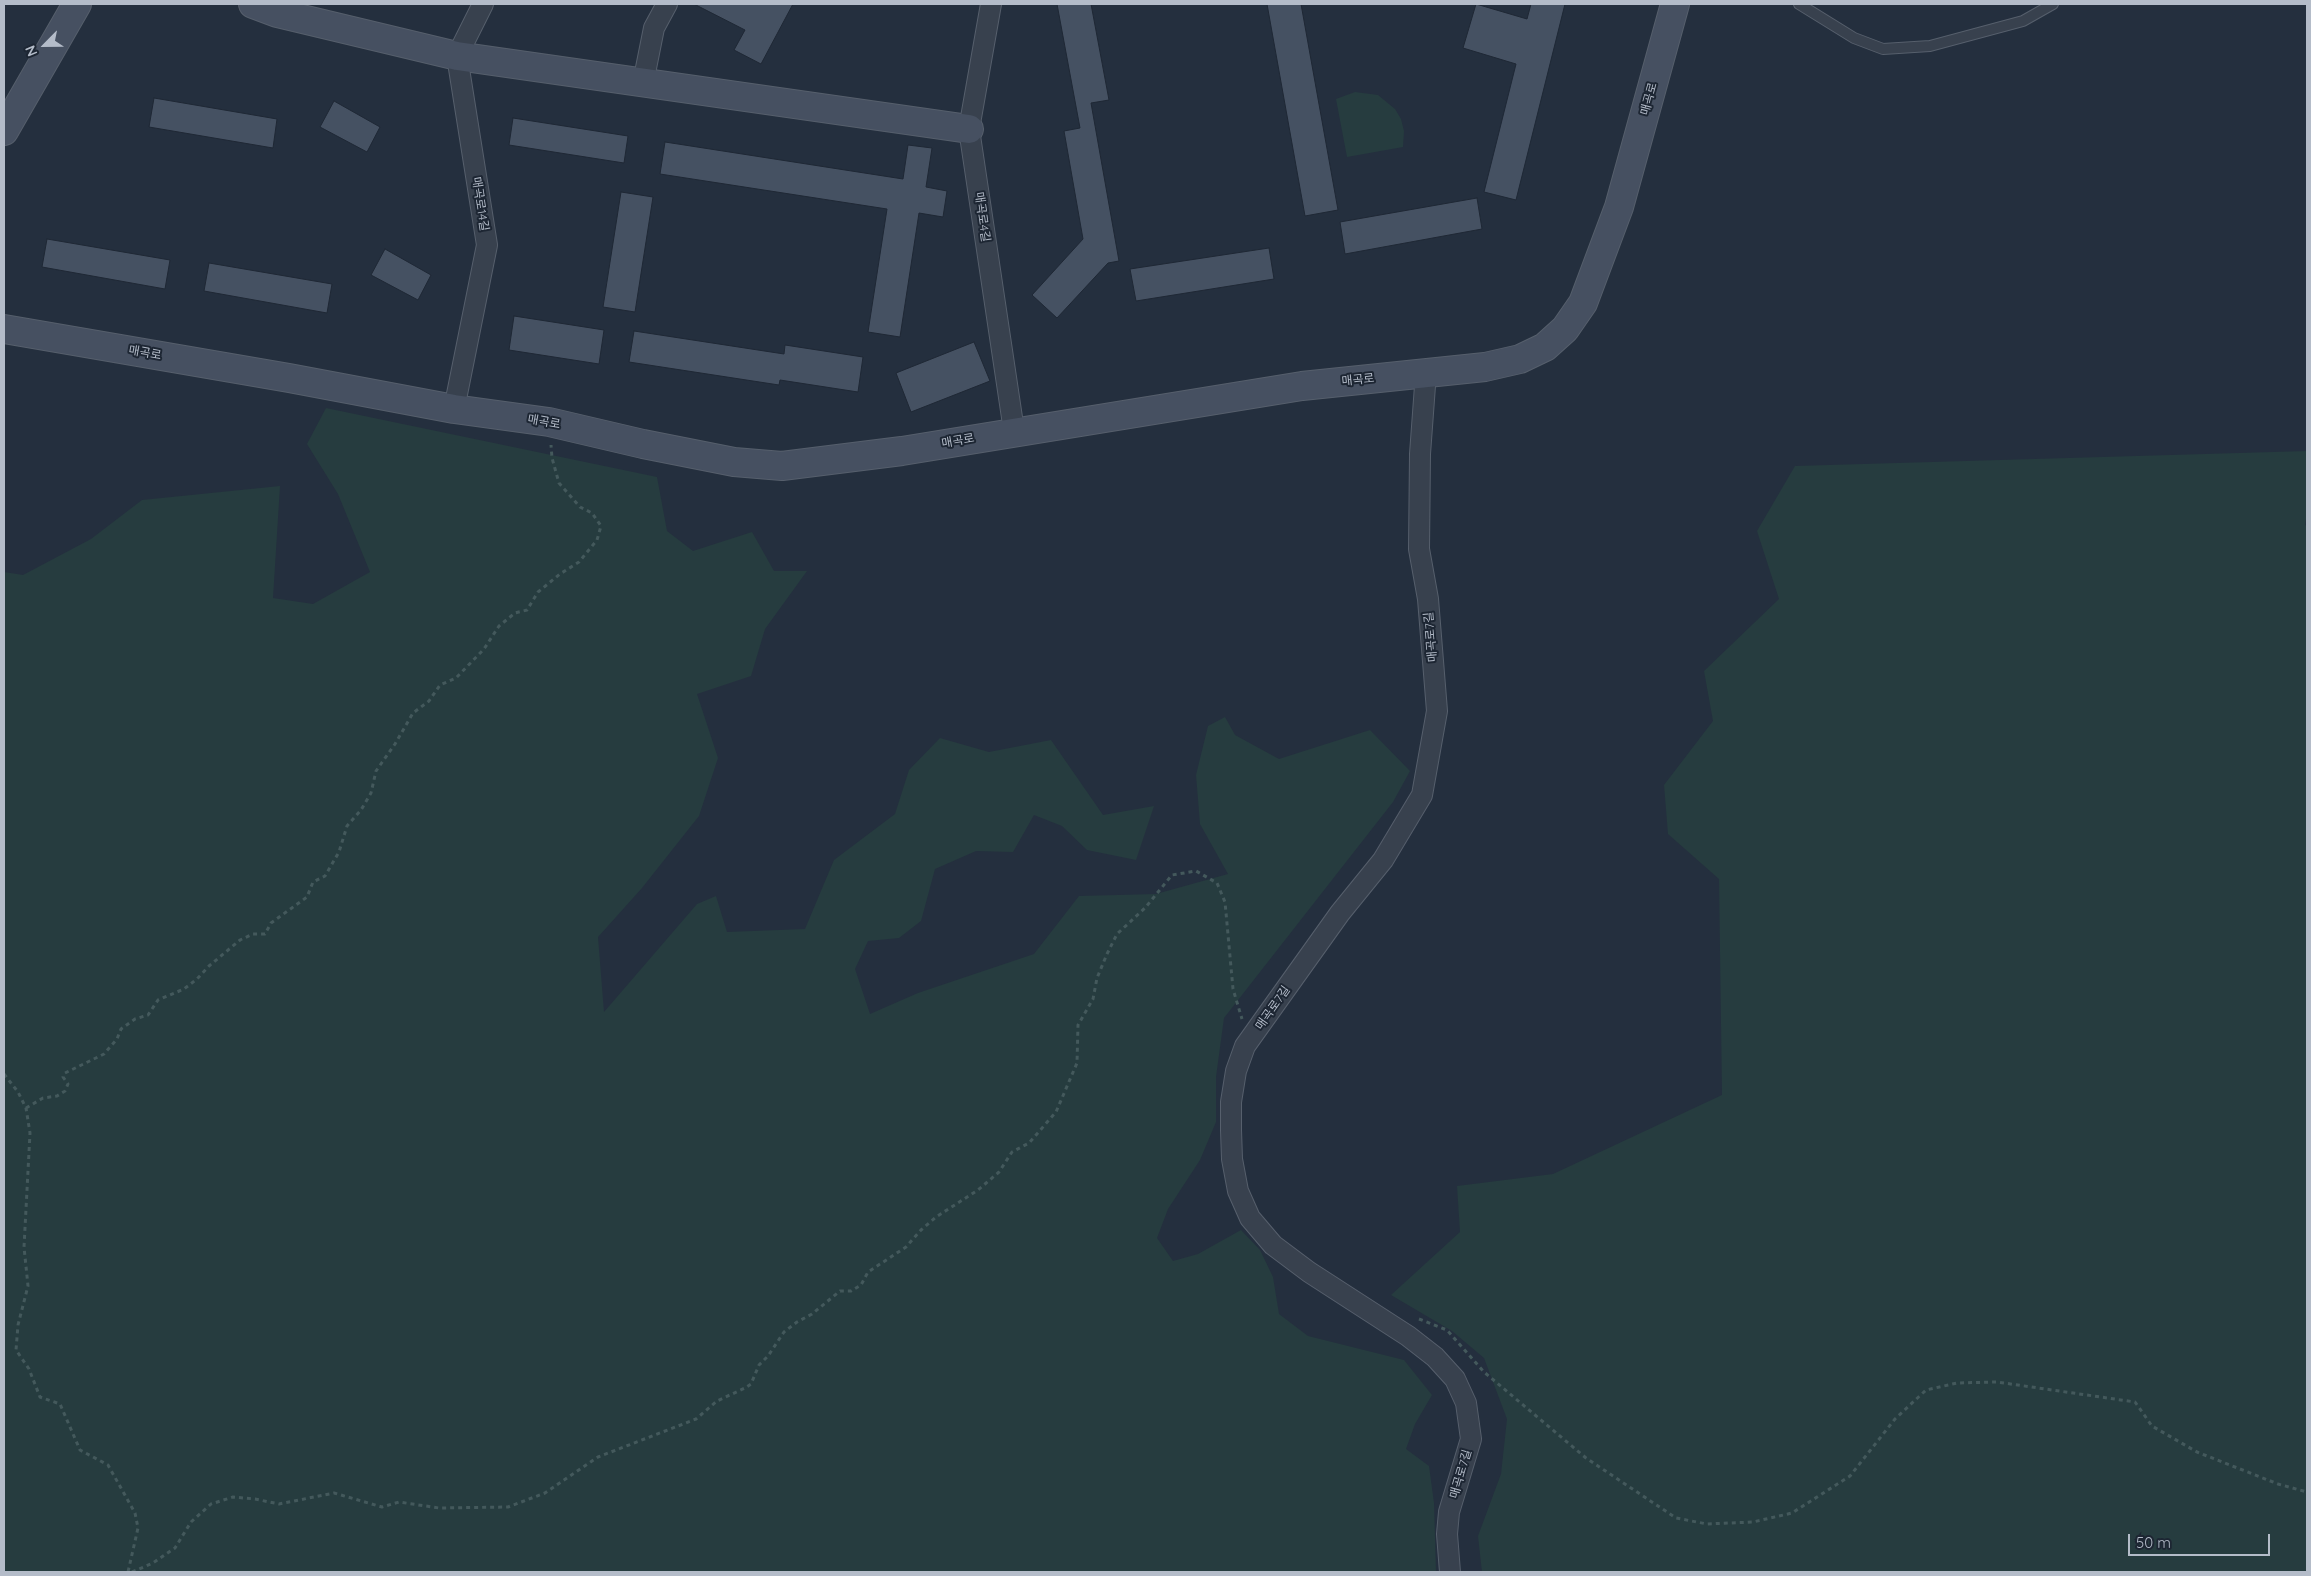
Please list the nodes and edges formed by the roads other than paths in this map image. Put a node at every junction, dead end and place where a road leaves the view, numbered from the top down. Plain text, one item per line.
1 (77, 4) edge
2 (252, 4) edge
3 (483, 4) edge
4 (667, 4) edge
5 (991, 4) edge
6 (1675, 4) edge
7 (1799, 4) edge
8 (2053, 4) edge
9 (457, 56) junction
10 (643, 83) junction
11 (969, 129) junction
12 (4, 131) edge
13 (4, 329) edge
14 (1426, 372) junction
15 (454, 409) junction
16 (1014, 431) junction
17 (1450, 1572) edge

1 - 12 street
2 - 9 street
3 - 9 street
4 - 10 street
5 - 11 street, 매곡로4길
6 - 14 street, 매곡로
7 - 8 lane
9 - 10 street
9 - 15 street, 매곡로14길
10 - 11 street
11 - 16 street, 매곡로4길
13 - 15 street, 매곡로
14 - 16 street, 매곡로
14 - 17 street, 매곡로7길
15 - 16 street, 매곡로

